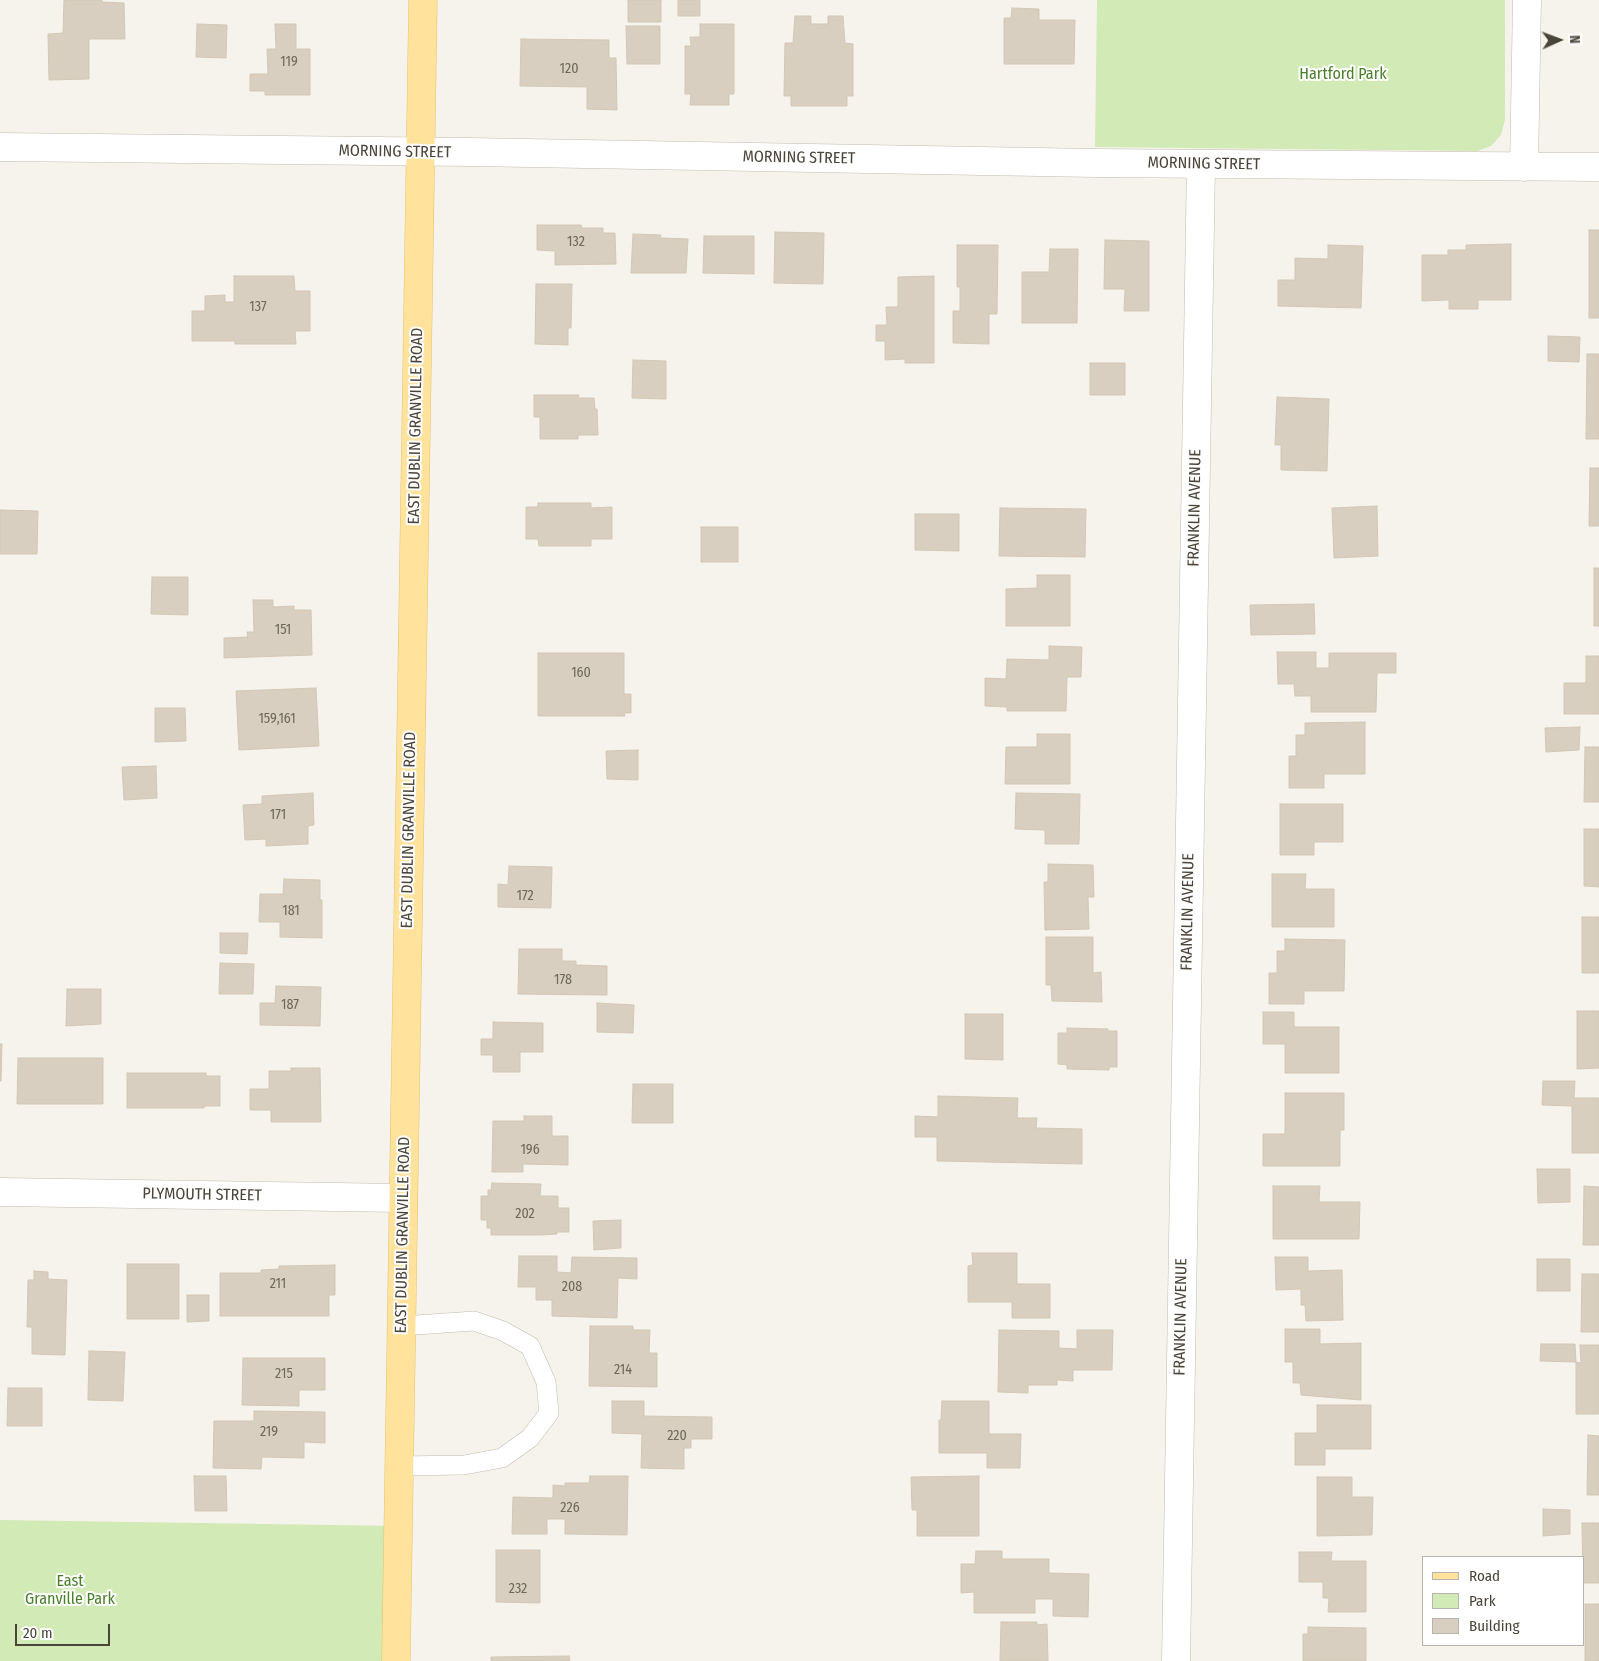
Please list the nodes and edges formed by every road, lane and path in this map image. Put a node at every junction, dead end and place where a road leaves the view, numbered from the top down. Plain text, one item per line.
1 (423, 0) edge
2 (1527, 0) edge
3 (0, 147) edge
4 (421, 153) junction
5 (1201, 164) junction
6 (1524, 166) junction
7 (1599, 167) edge
8 (0, 1192) edge
9 (403, 1198) junction
10 (401, 1326) junction
11 (399, 1466) junction
12 (396, 1661) edge
13 (1176, 1661) edge

1 - 4 main road, EAST DUBLIN GRANVILLE ROAD
2 - 6 street
3 - 4 street, MORNING STREET
4 - 5 street, MORNING STREET
4 - 9 main road, EAST DUBLIN GRANVILLE ROAD
5 - 6 street, MORNING STREET
5 - 13 street, FRANKLIN AVENUE
6 - 7 street, MORNING STREET
8 - 9 street, PLYMOUTH STREET
9 - 10 main road, EAST DUBLIN GRANVILLE ROAD
10 - 11 main road, EAST DUBLIN GRANVILLE ROAD
10 - 11 lane
11 - 12 main road, EAST DUBLIN GRANVILLE ROAD

